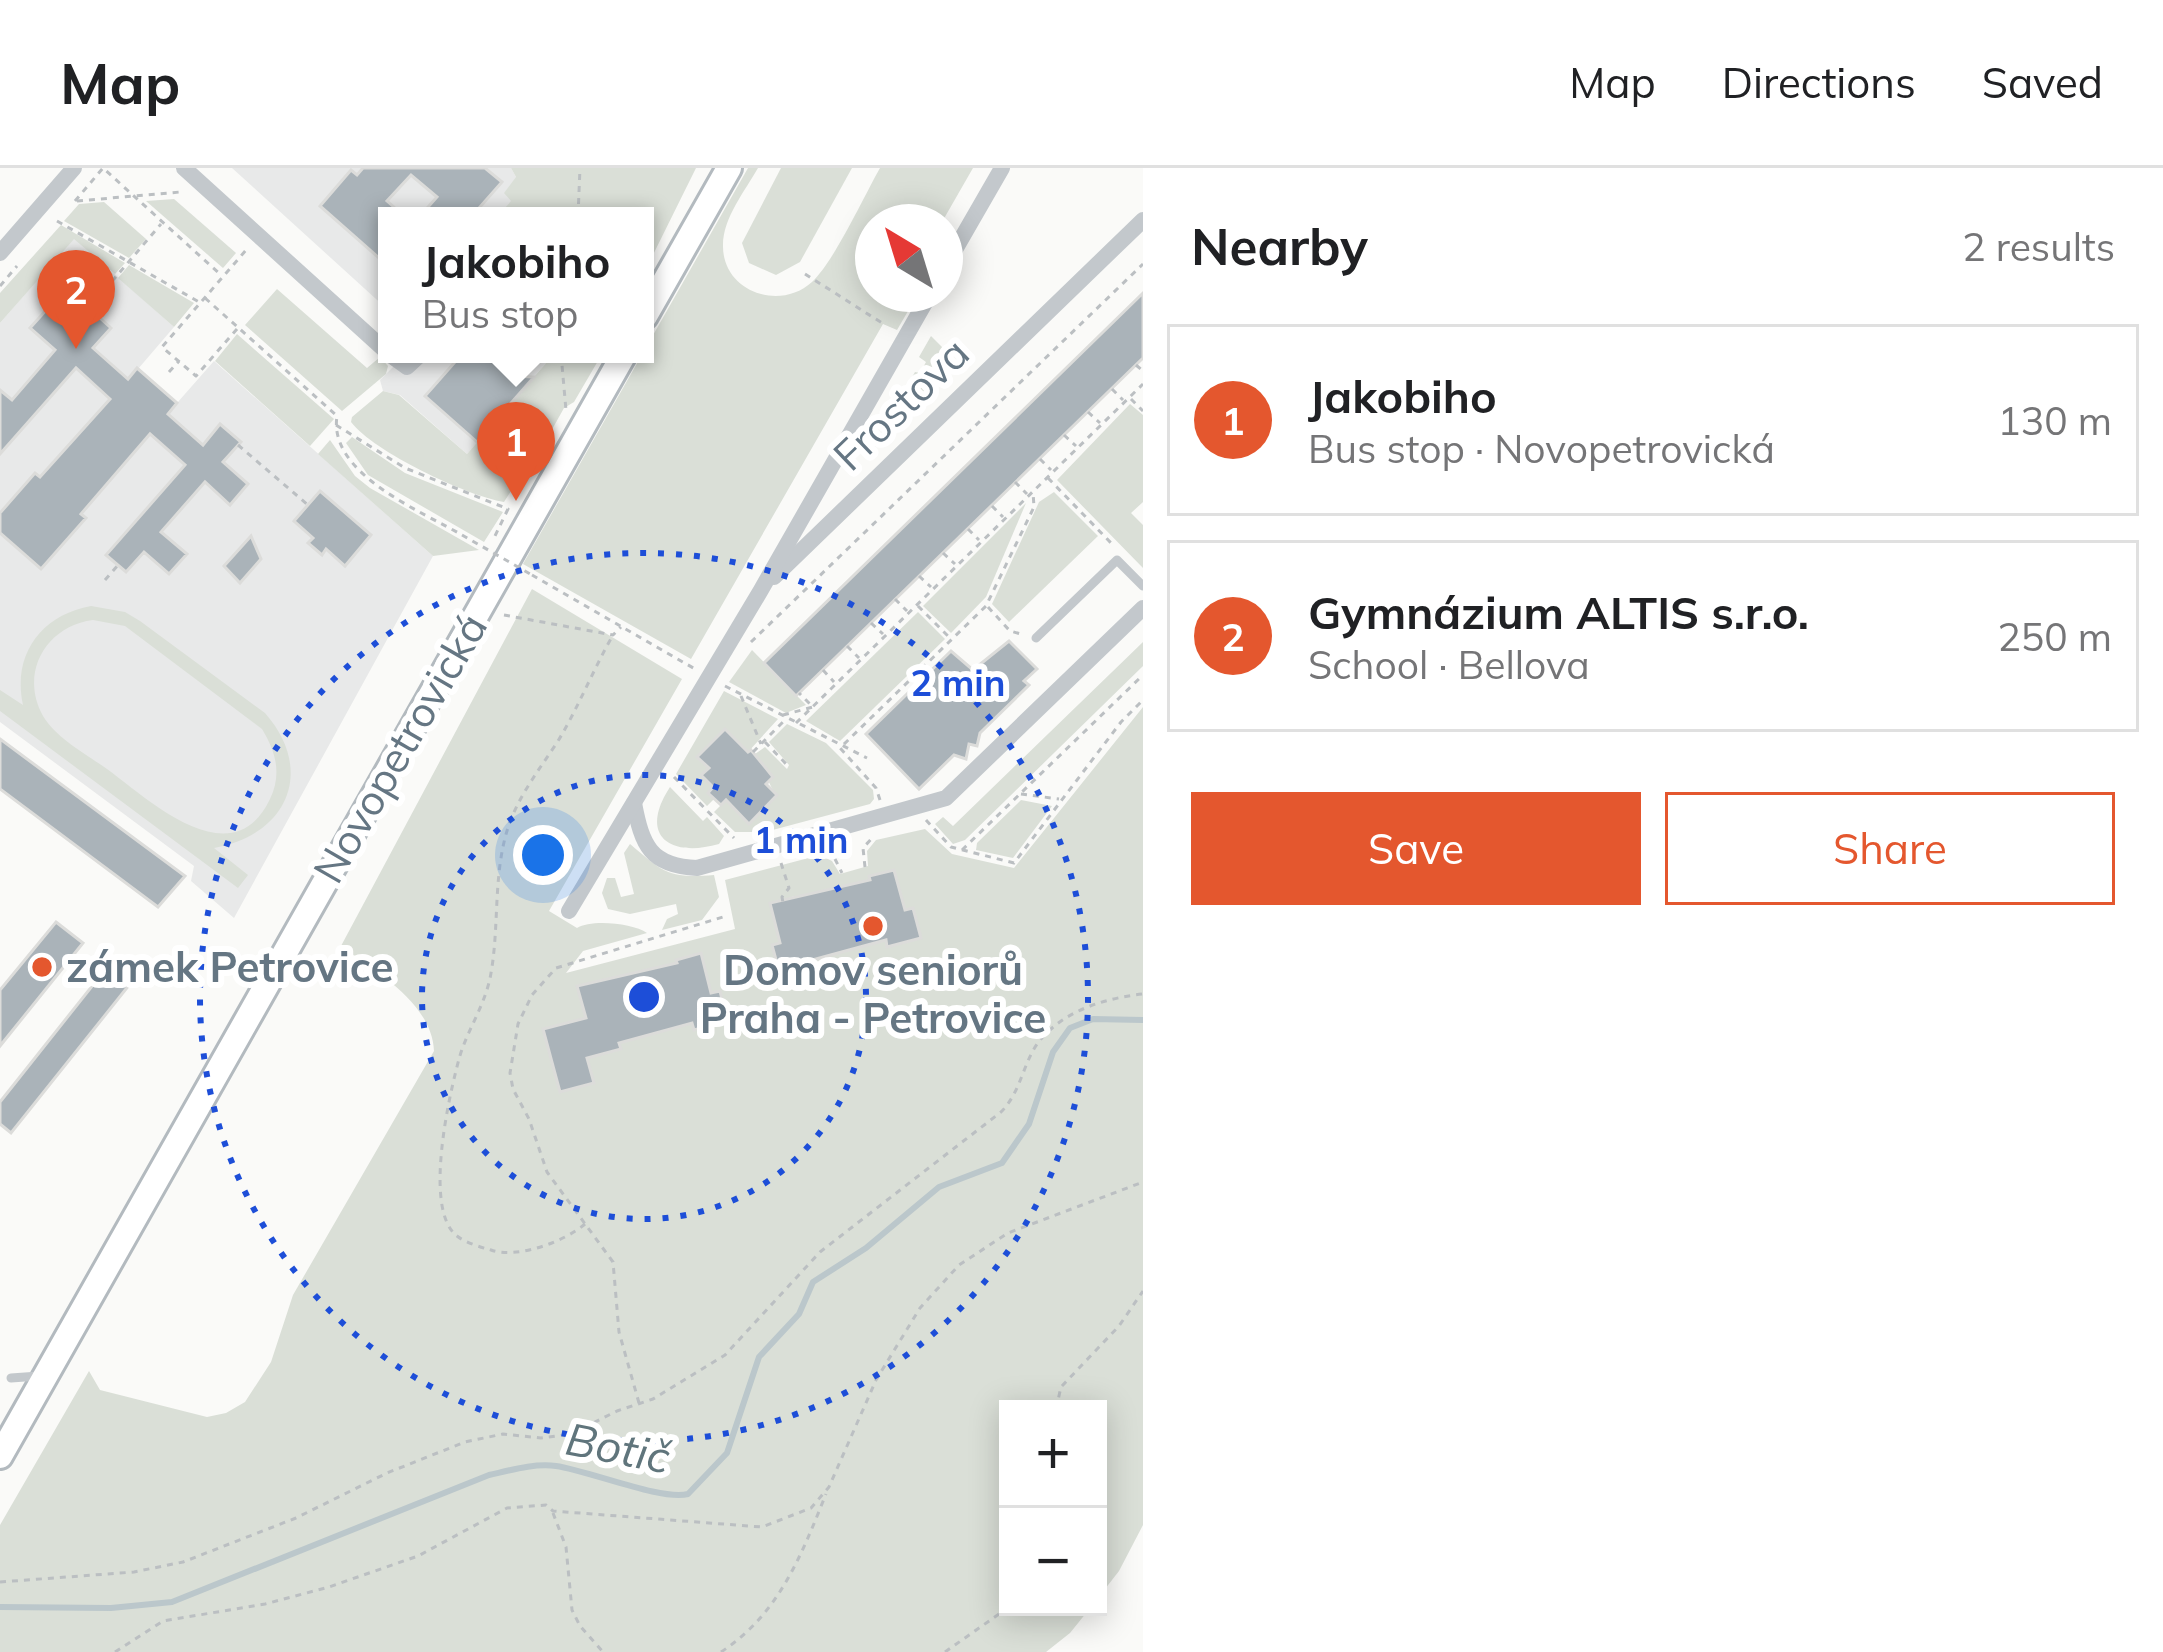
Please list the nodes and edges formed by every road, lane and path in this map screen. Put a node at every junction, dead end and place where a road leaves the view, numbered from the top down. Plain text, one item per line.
1 (74, 168) edge
2 (580, 168) edge
3 (729, 168) edge
4 (1002, 168) edge
5 (189, 172) edge
6 (133, 197) junction
7 (578, 207) edge
8 (1143, 220) edge
9 (57, 221) dead end
10 (162, 223) junction
11 (259, 236) junction
12 (963, 236) edge
13 (1, 249) edge
14 (129, 262) junction
15 (1143, 264) edge
16 (17, 266) dead end
17 (806, 274) dead end
18 (223, 277) junction
19 (0, 286) edge
20 (203, 300) junction
21 (654, 300) edge
22 (920, 312) edge
23 (883, 323) dead end
24 (73, 328) dead end
25 (238, 328) junction
26 (378, 344) edge
27 (178, 361) junction
28 (562, 363) edge
29 (618, 363) edge
30 (1136, 365) dead end
31 (1143, 371) edge
32 (169, 372) dead end
33 (1143, 384) edge
34 (1112, 389) dead end
35 (1127, 400) junction
36 (566, 410) dead end
37 (1143, 411) edge
38 (1088, 412) dead end
39 (335, 424) junction
40 (1101, 425) junction
41 (1064, 435) dead end
42 (238, 445) dead end
43 (1078, 448) junction
44 (1040, 458) dead end
45 (1053, 472) junction
46 (1047, 478) junction
47 (1015, 482) dead end
48 (1031, 494) junction
49 (308, 505) dead end
50 (992, 506) dead end
51 (1006, 519) junction
52 (968, 529) dead end
53 (981, 542) junction
54 (1111, 543) dead end
55 (488, 549) junction
56 (943, 553) dead end
57 (118, 565) dead end
58 (957, 566) junction
59 (919, 576) dead end
60 (105, 580) dead end
61 (1143, 586) edge
62 (761, 590) junction
63 (933, 590) junction
64 (896, 599) dead end
65 (917, 605) junction
66 (986, 606) junction
67 (1143, 608) edge
68 (909, 613) junction
69 (503, 615) dead end
70 (607, 617) dead end
71 (872, 622) dead end
72 (621, 626) dead end
73 (613, 635) junction
74 (885, 636) junction
75 (1036, 638) joint
76 (952, 640) junction
77 (847, 646) dead end
78 (738, 655) dead end
79 (861, 660) junction
80 (823, 670) dead end
81 (1143, 675) edge
82 (836, 684) junction
83 (740, 693) dead end
84 (799, 693) dead end
85 (1143, 700) edge
86 (813, 707) junction
87 (786, 718) junction
88 (796, 723) junction
89 (763, 742) junction
90 (840, 748) junction
91 (753, 752) dead end
92 (867, 758) dead end
93 (789, 767) dead end
94 (665, 788) dead end
95 (1020, 794) junction
96 (1062, 800) junction
97 (634, 802) junction
98 (718, 802) dead end
99 (923, 807) junction
100 (708, 812) junction
101 (727, 833) dead end
102 (876, 836) dead end
103 (741, 843) dead end
104 (720, 848) dead end
105 (820, 851) dead end
106 (961, 851) junction
107 (781, 861) dead end
108 (865, 867) dead end
109 (842, 874) dead end
110 (783, 903) dead end
111 (569, 911) dead end
112 (726, 916) dead end
113 (1143, 994) edge
114 (1143, 1183) edge
115 (585, 1224) junction
116 (1143, 1292) edge
117 (45, 1376) junction
118 (11, 1378) dead end
119 (1058, 1400) edge
120 (639, 1403) junction
121 (0, 1456) edge
122 (829, 1487) junction
123 (553, 1511) junction
124 (0, 1582) edge
125 (999, 1614) edge
126 (115, 1652) edge
127 (603, 1652) edge
128 (721, 1652) edge
129 (945, 1652) edge

1 - 13 street
2 - 7 path
3 - 21 main road
4 - 12 street
5 - 6 path
5 - 11 street
6 - 6 path
6 - 10 path
8 - 62 street, Frostova
9 - 14 path
10 - 14 path
10 - 18 path
11 - 18 path
11 - 26 street
14 - 20 path
14 - 24 path
15 - 78 path
16 - 19 path
17 - 23 path
18 - 20 path
20 - 25 path
20 - 27 path
22 - 62 street
25 - 27 path
25 - 39 path
27 - 32 path
28 - 36 path
29 - 117 main road, Novopetrovická
30 - 31 path
33 - 35 path
34 - 35 path
35 - 37 path
35 - 40 path
38 - 40 path
39 - 55 path, bridge
39 - 55 path
40 - 43 path
41 - 43 path
42 - 49 path
43 - 45 path
44 - 45 path
45 - 46 path
46 - 48 path
46 - 54 path
47 - 48 path
48 - 51 path
48 - 66 path
50 - 51 path
51 - 53 path
52 - 53 path
53 - 58 path
55 - 70 path, bridge
56 - 58 path
57 - 60 path
58 - 63 path
59 - 63 path
61 - 75 lane
62 - 97 street
63 - 65 path
64 - 68 path
65 - 68 path
65 - 76 path
66 - 75 path
66 - 76 path
67 - 99 street
68 - 74 path
69 - 73 path
71 - 74 path
72 - 73 path
73 - 115 path
74 - 79 path
76 - 90 path
77 - 79 path
79 - 82 path
80 - 82 path
81 - 95 path
82 - 86 path
83 - 89 path
84 - 86 path
85 - 96 path
86 - 87 path
86 - 88 path
87 - 88 path
87 - 89 path
88 - 90 path
89 - 91 path
89 - 93 path
90 - 92 path
94 - 100 path
95 - 96 path
95 - 106 path
96 - 106 path
97 - 99 street
97 - 111 street
98 - 100 path
99 - 106 path
100 - 101 path
102 - 108 path
103 - 104 path
105 - 109 path
107 - 110 path
112 - 115 path
113 - 120 path
114 - 122 path
115 - 120 path
116 - 119 path
117 - 118 lane
117 - 121 main road, Novopetrovická
120 - 124 path
122 - 123 path
122 - 128 path
123 - 126 path
123 - 127 path
125 - 129 path

